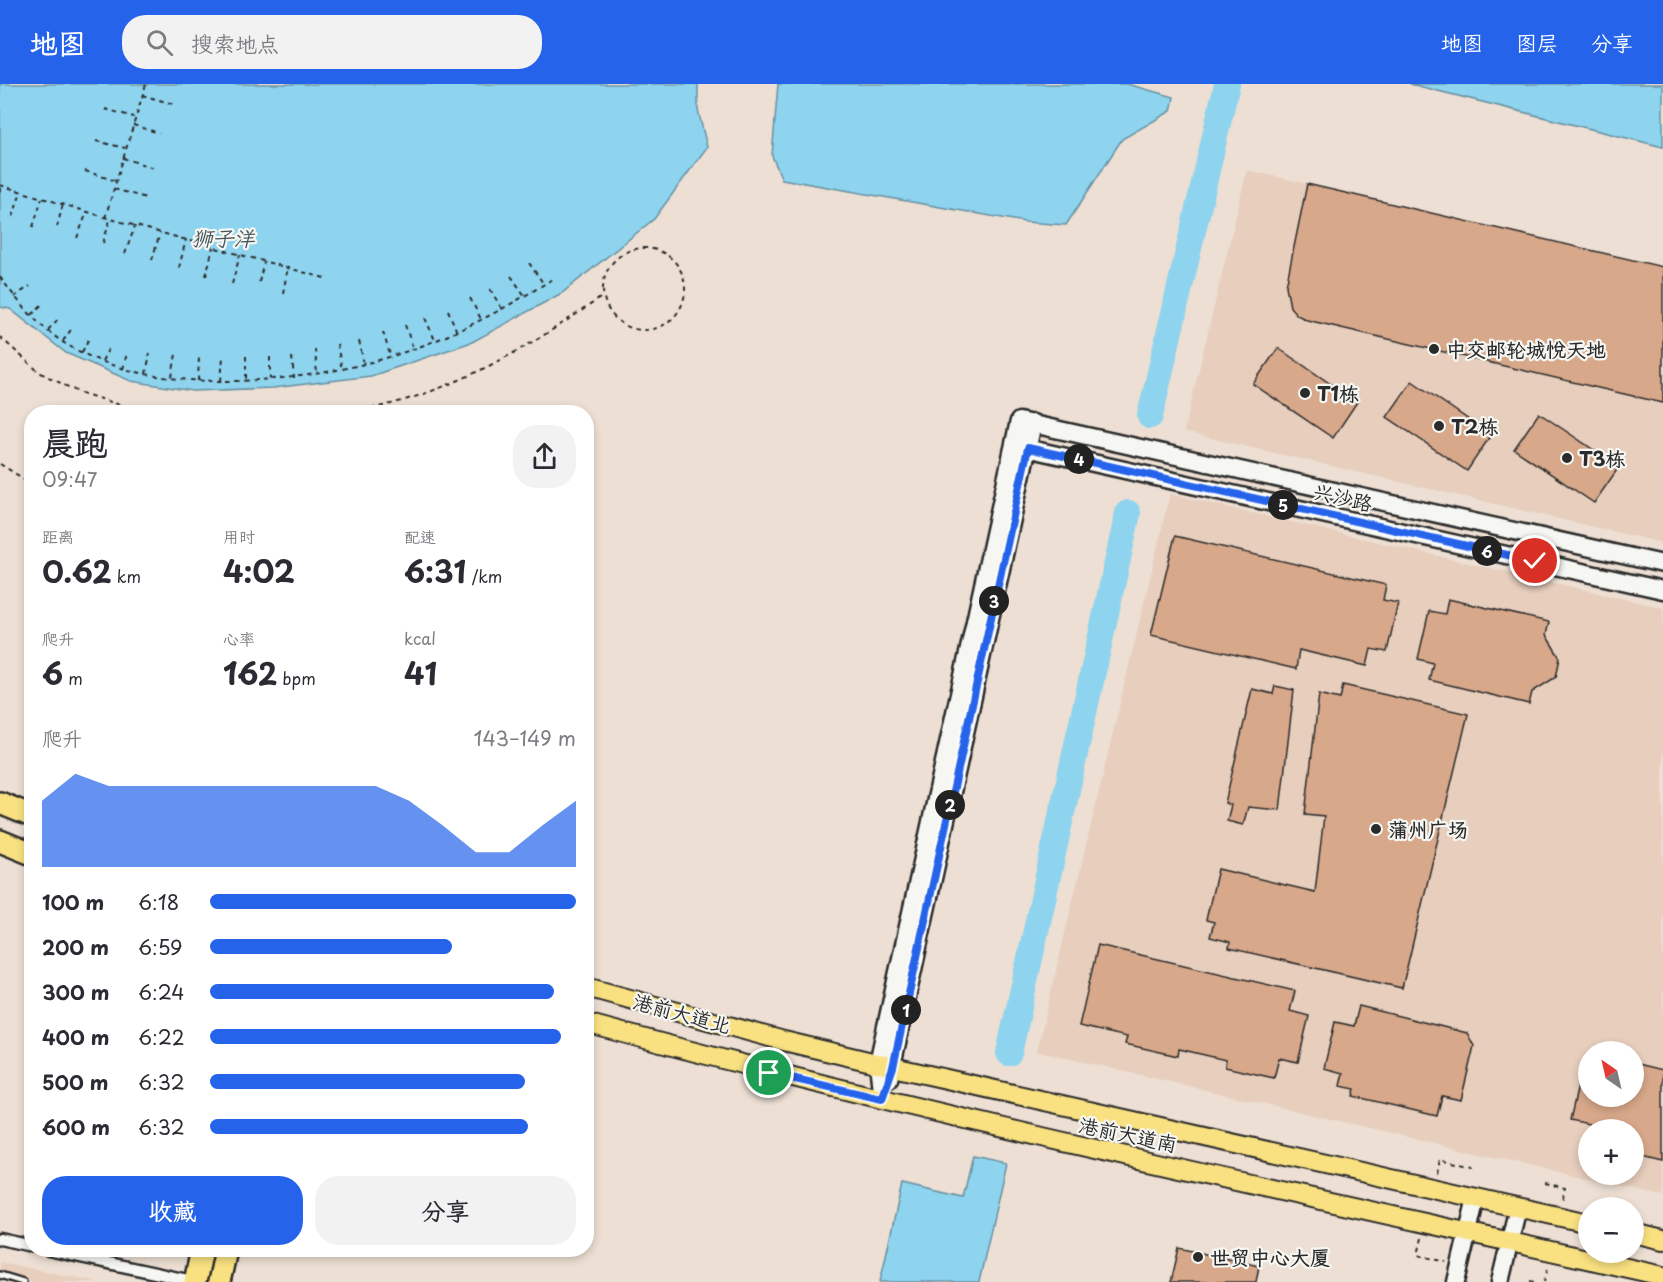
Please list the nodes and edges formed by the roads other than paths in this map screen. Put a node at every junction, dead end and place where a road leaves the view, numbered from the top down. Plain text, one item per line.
1 (1021, 446) junction
2 (1663, 564) edge
3 (1663, 590) edge
4 (0, 803) edge
5 (24, 813) edge
6 (0, 841) edge
7 (24, 851) edge
8 (594, 989) edge
9 (594, 1025) edge
10 (886, 1065) junction
11 (989, 1088) joint
12 (882, 1099) junction
13 (1476, 1198) junction
14 (1518, 1207) junction
15 (1578, 1221) edge
16 (1468, 1232) junction
17 (1644, 1235) edge
18 (0, 1239) edge
19 (1663, 1240) edge
20 (1510, 1241) junction
21 (24, 1244) edge
22 (80, 1257) edge
23 (201, 1257) edge
24 (224, 1257) edge
25 (0, 1275) edge
26 (1663, 1276) edge
27 (23, 1282) edge
28 (196, 1282) edge
29 (219, 1282) edge
30 (1456, 1282) edge
31 (1500, 1282) edge

1 - 2 street, 兴沙路
1 - 3 street, 兴沙路
1 - 10 street
4 - 5 highway
6 - 7 highway
8 - 10 main road, 港前大道北
9 - 12 main road, 港前大道南
10 - 11 main road, 港前大道北
10 - 12 street
11 - 13 main road, 港前大道南
12 - 16 main road, 港前大道南
13 - 14 main road, 港前大道南
13 - 16 street
14 - 15 main road, 港前大道南
14 - 20 street
16 - 20 main road, 港前大道南
16 - 30 street
17 - 19 main road
18 - 21 street
20 - 26 main road, 港前大道南
20 - 31 street
22 - 28 street
23 - 28 highway
24 - 29 highway
25 - 27 lane

